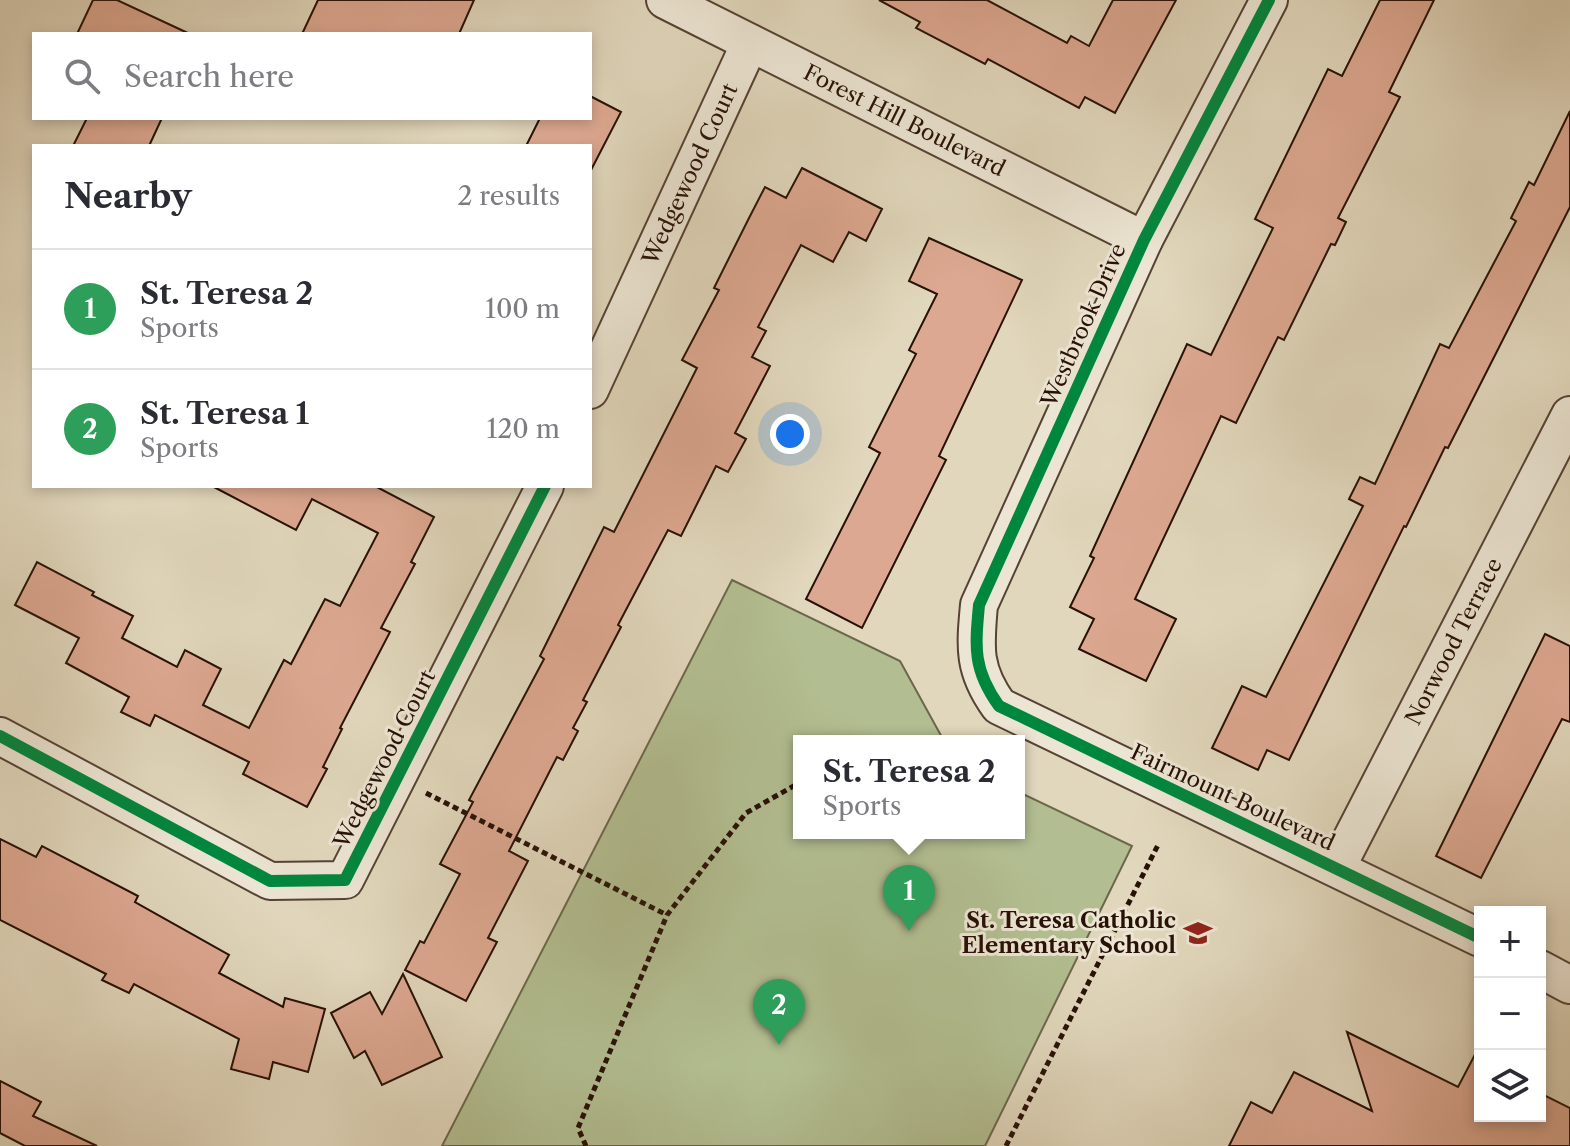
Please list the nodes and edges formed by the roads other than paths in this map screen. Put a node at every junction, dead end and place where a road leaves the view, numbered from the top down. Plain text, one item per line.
1 (665, 0) edge
2 (1269, 0) edge
3 (750, 43) junction
4 (1144, 240) junction
5 (592, 386) edge
6 (1570, 415) edge
7 (544, 488) edge
8 (980, 679) joint
9 (0, 736) edge
10 (1337, 867) junction
11 (1474, 935) edge
12 (1546, 972) edge
13 (1570, 985) edge

1 - 3 street, Forest Hill Boulevard
2 - 4 street, Westbrook Drive
3 - 4 street, Forest Hill Boulevard
3 - 5 street, Wedgewood Court
4 - 8 street, Westbrook Drive
6 - 10 street, Norwood Terrace
7 - 9 street, Wedgewood Court
8 - 10 street, Fairmount Boulevard
10 - 11 street, Fairmount Boulevard
12 - 13 street

